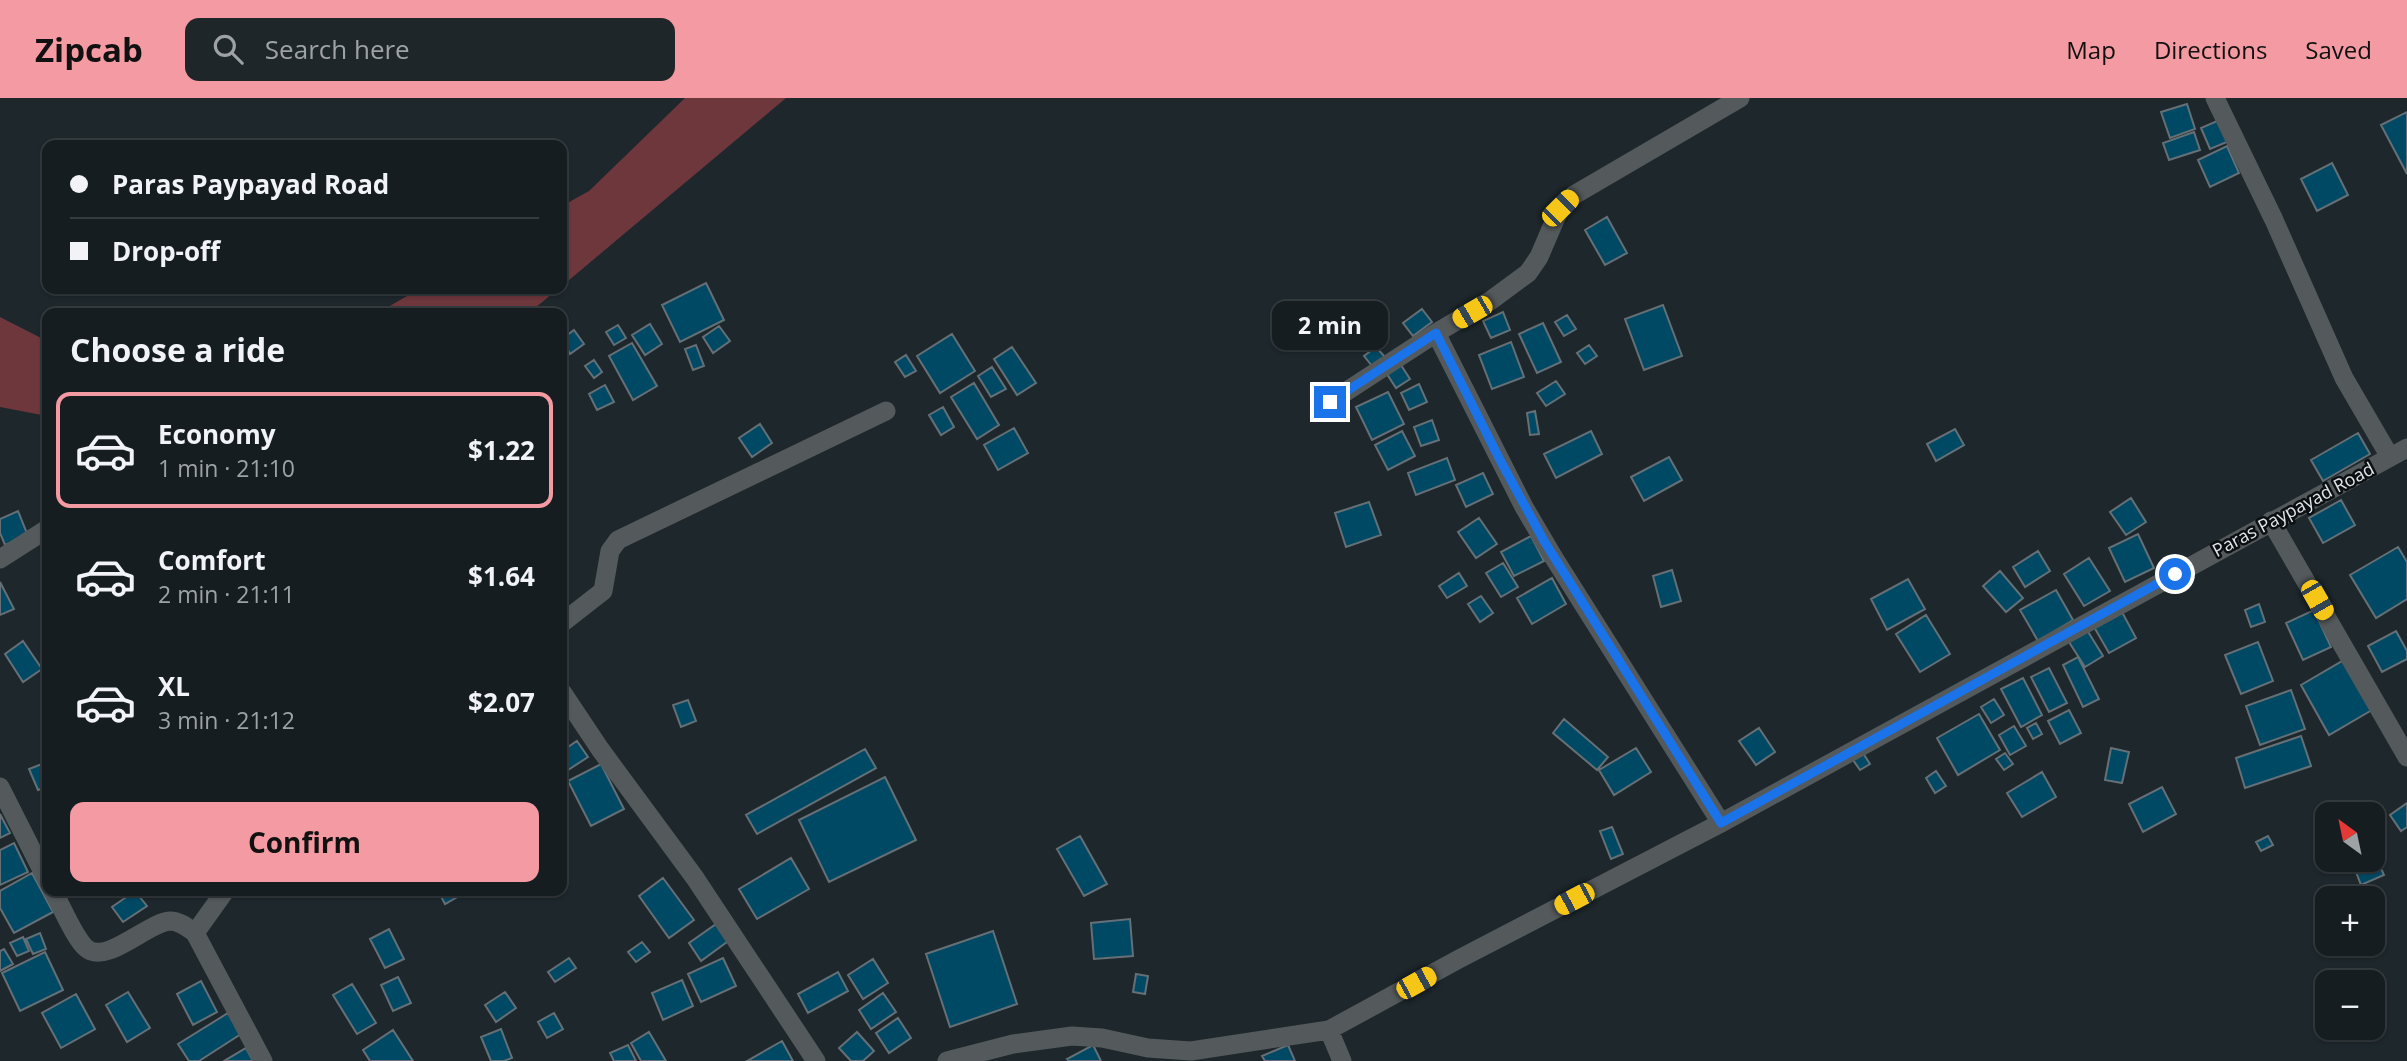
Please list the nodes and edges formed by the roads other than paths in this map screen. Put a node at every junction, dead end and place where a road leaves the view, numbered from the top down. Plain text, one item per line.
1 (1740, 98) edge
2 (2215, 98) edge
3 (1436, 333) junction
4 (1330, 402) dead end
5 (886, 411) dead end
6 (2398, 452) edge
7 (2271, 521) junction
8 (42, 533) edge
9 (0, 559) edge
10 (567, 616) edge
11 (567, 700) edge
12 (2407, 757) edge
13 (0, 787) edge
14 (1721, 823) junction
15 (42, 870) edge
16 (56, 896) edge
17 (221, 896) edge
18 (195, 933) junction
19 (1329, 1030) junction
20 (1013, 1044) junction
21 (1129, 1044) junction
22 (1228, 1054) edge
23 (263, 1061) edge
24 (816, 1061) edge
25 (947, 1061) edge
26 (1024, 1061) edge
27 (1140, 1061) edge
28 (1342, 1061) edge

1 - 3 street
2 - 6 street
3 - 4 street
3 - 14 street
5 - 10 street
6 - 7 street, Paras Paypayad Road
7 - 12 street
7 - 14 street, Paras Paypayad Road
8 - 9 street
11 - 24 street
13 - 15 street
14 - 19 street, Paras Paypayad Road
16 - 18 street
17 - 18 street
18 - 23 street
19 - 22 street, Paras Paypayad Road
19 - 28 street
20 - 21 street, Paras Paypayad Road
20 - 25 street, Paras Paypayad Road
20 - 26 street
21 - 22 street, Paras Paypayad Road
21 - 27 street

